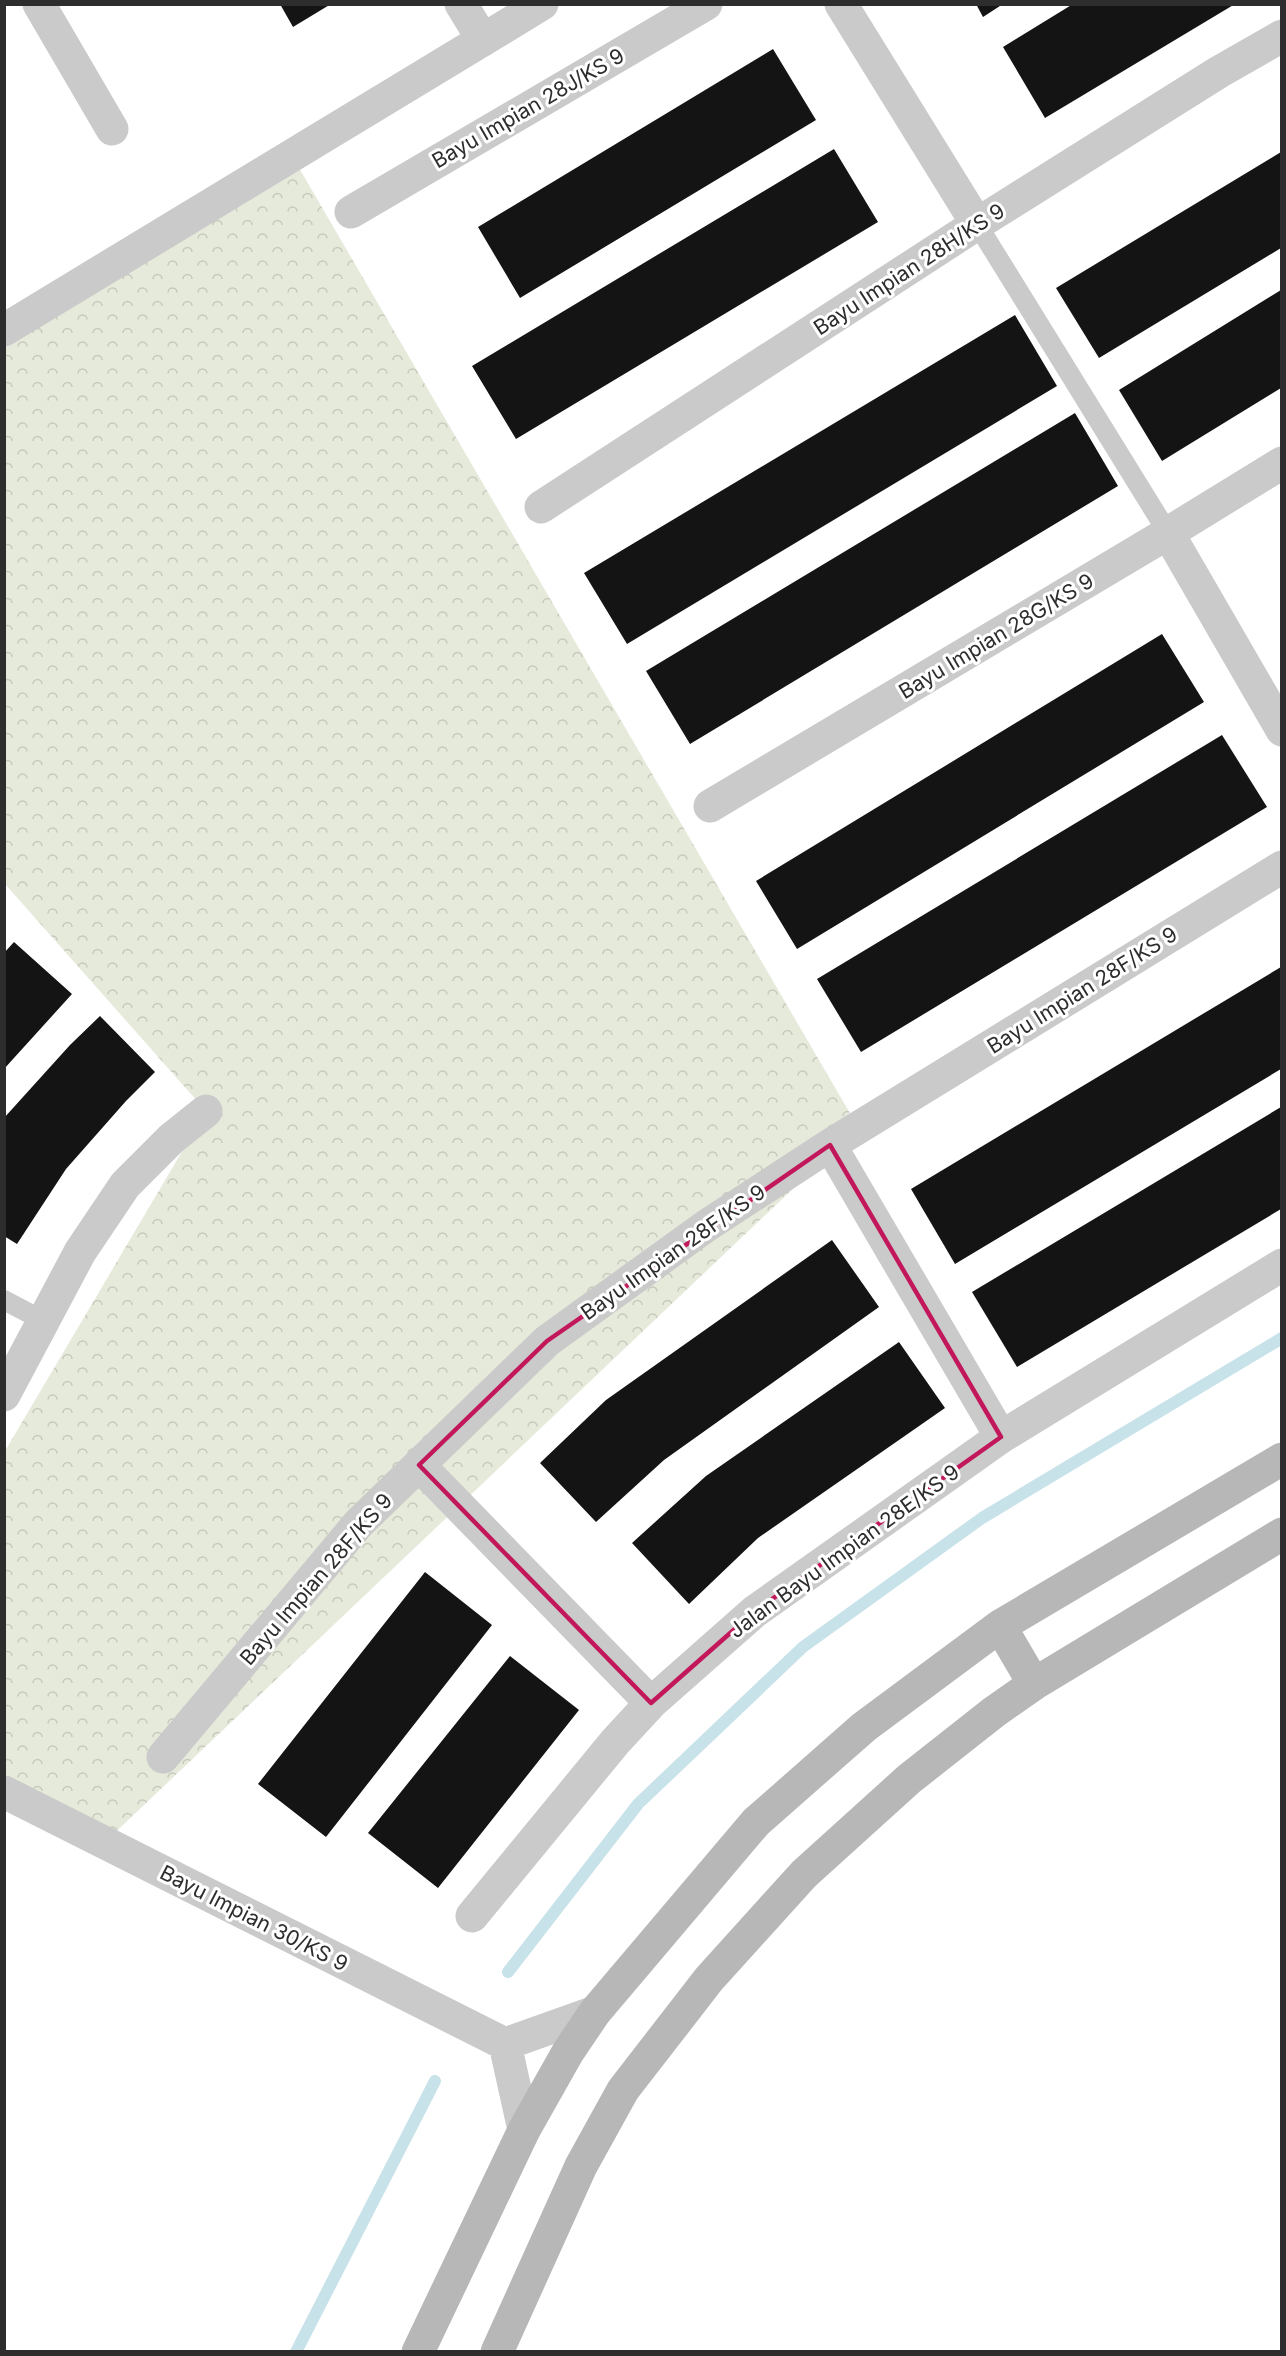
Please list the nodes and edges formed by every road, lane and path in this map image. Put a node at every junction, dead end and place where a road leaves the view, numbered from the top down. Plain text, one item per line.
1 (39, 4) edge
2 (461, 4) edge
3 (542, 4) edge
4 (706, 4) edge
5 (840, 4) edge
6 (1281, 36) edge
7 (483, 40) junction
8 (112, 129) dead end
9 (351, 212) dead end
10 (977, 224) junction
11 (4, 330) edge
12 (1281, 463) edge
13 (541, 507) dead end
14 (1168, 533) junction
15 (1281, 730) edge
16 (710, 806) dead end
17 (1281, 867) edge
18 (206, 1111) dead end
19 (830, 1145) junction
20 (1281, 1265) edge
21 (4, 1300) edge
22 (42, 1320) junction
23 (4, 1395) edge
24 (1001, 1437) junction
25 (1281, 1459) edge
26 (419, 1465) junction
27 (1281, 1534) edge
28 (1000, 1626) junction
29 (1034, 1684) junction
30 (651, 1703) junction
31 (163, 1757) dead end
32 (4, 1792) edge
33 (472, 1916) dead end
34 (595, 2012) junction
35 (505, 2044) junction
36 (524, 2130) junction
37 (418, 2352) edge
38 (497, 2352) edge

1 - 8 street
2 - 7 street
3 - 7 street
4 - 9 street, Bayu Impian 28J/KS 9
5 - 10 street
6 - 10 street, Bayu Impian 28H/KS 9
7 - 11 street
10 - 13 street, Bayu Impian 28H/KS 9
10 - 14 lane
12 - 14 street, Bayu Impian 28G/KS 9
14 - 15 street
14 - 16 street, Bayu Impian 28G/KS 9
17 - 19 street, Bayu Impian 28F/KS 9
18 - 22 street
19 - 24 street
19 - 26 street, Bayu Impian 28F/KS 9
20 - 24 street, Jalan Bayu Impian 28E/KS 9
21 - 22 lane
22 - 23 street
24 - 30 street, Jalan Bayu Impian 28E/KS 9
25 - 28 street
26 - 30 street
26 - 31 street, Bayu Impian 28F/KS 9
27 - 29 street
28 - 29 street
28 - 34 street
29 - 38 street
30 - 33 street, Jalan Bayu Impian 28E/KS 9
32 - 35 street, Bayu Impian 30/KS 9
34 - 35 street
34 - 36 street
35 - 36 street
36 - 37 street

